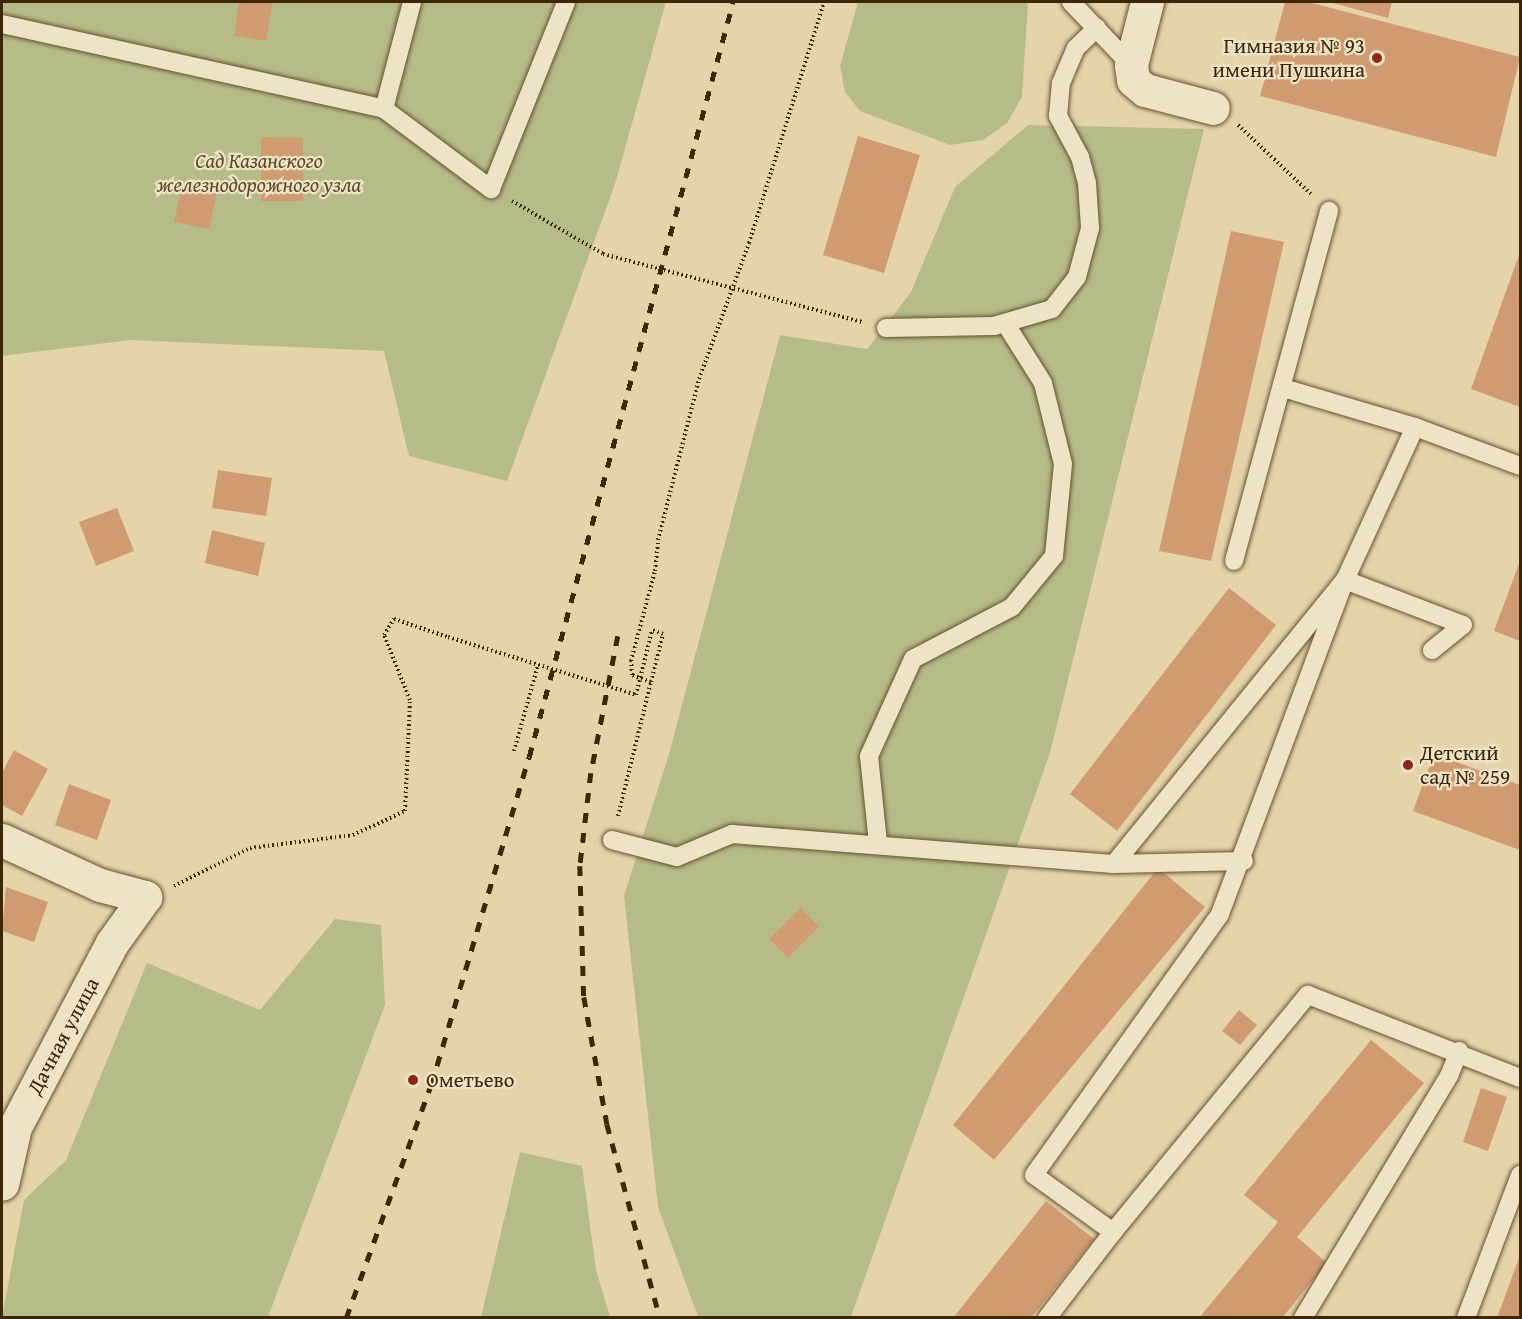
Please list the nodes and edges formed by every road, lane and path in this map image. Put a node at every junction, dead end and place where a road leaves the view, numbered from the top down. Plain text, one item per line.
1 (412, 2) edge
2 (566, 2) edge
3 (824, 2) edge
4 (1071, 2) edge
5 (1147, 2) edge
6 (2, 24) edge
7 (1097, 28) junction
8 (1131, 65) junction
9 (1213, 108) joint
10 (384, 109) junction
11 (491, 189) junction
12 (1329, 211) joint
13 (732, 288) junction
14 (1005, 323) junction
15 (886, 328) joint
16 (1283, 388) junction
17 (1415, 427) junction
18 (1521, 466) edge
19 (1234, 561) dead end
20 (1345, 580) junction
21 (1432, 650) dead end
22 (538, 665) junction
23 (651, 682) junction
24 (514, 751) dead end
25 (2, 840) edge
26 (612, 840) joint
27 (878, 843) junction
28 (1244, 861) junction
29 (1114, 864) junction
30 (145, 897) junction
31 (1459, 1050) junction
32 (1521, 1078) edge
33 (1521, 1175) edge
34 (2, 1184) edge
35 (1113, 1232) junction
36 (1047, 1317) edge
37 (1303, 1317) edge
38 (1466, 1317) edge

1 - 10 lane
2 - 11 lane
3 - 13 path
4 - 7 lane
5 - 8 street
6 - 10 lane
7 - 8 lane
7 - 14 lane
8 - 9 street
9 - 12 path
10 - 11 lane
11 - 13 path
12 - 16 lane
13 - 15 path
13 - 23 path
14 - 15 lane
14 - 27 lane
16 - 17 lane
16 - 19 lane
17 - 18 lane
17 - 20 lane
20 - 21 lane
20 - 28 lane
20 - 29 lane
22 - 23 path, bridge
22 - 24 path
22 - 30 path, bridge
23 - 26 path
25 - 30 street
26 - 27 lane
27 - 29 lane
28 - 29 lane
28 - 35 lane
30 - 34 street, Дачная улица
31 - 32 lane
31 - 35 lane
31 - 37 lane
33 - 38 lane
35 - 36 lane

